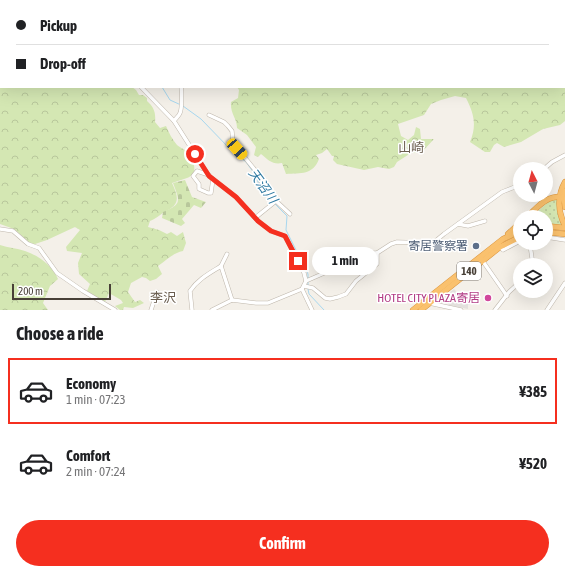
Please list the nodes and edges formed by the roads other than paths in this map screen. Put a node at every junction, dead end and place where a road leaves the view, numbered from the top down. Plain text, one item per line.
1 (142, 88) edge
2 (181, 88) edge
3 (209, 115) dead end
4 (174, 121) junction
5 (565, 154) edge
6 (552, 162) edge
7 (209, 176) junction
8 (213, 179) junction
9 (565, 182) edge
10 (513, 188) edge
11 (565, 191) edge
12 (562, 197) junction
13 (276, 201) junction
14 (565, 207) edge
15 (534, 210) edge
16 (290, 214) dead end
17 (255, 218) junction
18 (485, 221) dead end
19 (458, 224) junction
20 (553, 226) edge
21 (565, 227) edge
22 (0, 229) edge
23 (513, 230) edge
24 (553, 233) edge
25 (513, 234) edge
26 (565, 234) edge
27 (553, 238) edge
28 (503, 239) junction
29 (565, 240) edge
30 (512, 242) edge
31 (377, 253) junction
32 (227, 254) dead end
33 (481, 259) junction
34 (221, 266) junction
35 (306, 281) junction
36 (565, 283) edge
37 (303, 287) junction
38 (513, 288) edge
39 (157, 292) dead end
40 (507, 296) junction
41 (232, 300) junction
42 (424, 301) junction
43 (430, 303) junction
44 (115, 310) edge
45 (151, 310) edge
46 (192, 310) edge
47 (212, 310) edge
48 (312, 310) edge
49 (413, 310) edge
50 (421, 310) edge
51 (461, 310) edge
52 (495, 310) edge
53 (547, 310) edge

1 - 4 street
2 - 4 street
3 - 13 street
4 - 7 street
5 - 6 street
7 - 8 street
7 - 8 street
8 - 17 street
9 - 12 highway
10 - 19 street
11 - 12 highway
12 - 14 highway
12 - 15 highway
12 - 21 highway
13 - 16 street
13 - 17 street
17 - 35 street
18 - 19 street
19 - 31 street
20 - 21 highway
22 - 44 street
23 - 28 highway
24 - 26 highway
25 - 28 highway, 140
27 - 29 street
28 - 33 highway, 140
30 - 33 highway, 140
31 - 35 street
31 - 37 street
32 - 34 street
33 - 40 street
33 - 42 highway, 140
33 - 43 highway, 140
34 - 41 street
34 - 46 street
35 - 37 street
36 - 53 street
37 - 41 street
37 - 48 street
38 - 40 street
39 - 45 street
40 - 52 street
41 - 47 street
42 - 43 street
42 - 49 highway, 140
43 - 50 highway, 140
43 - 51 street

